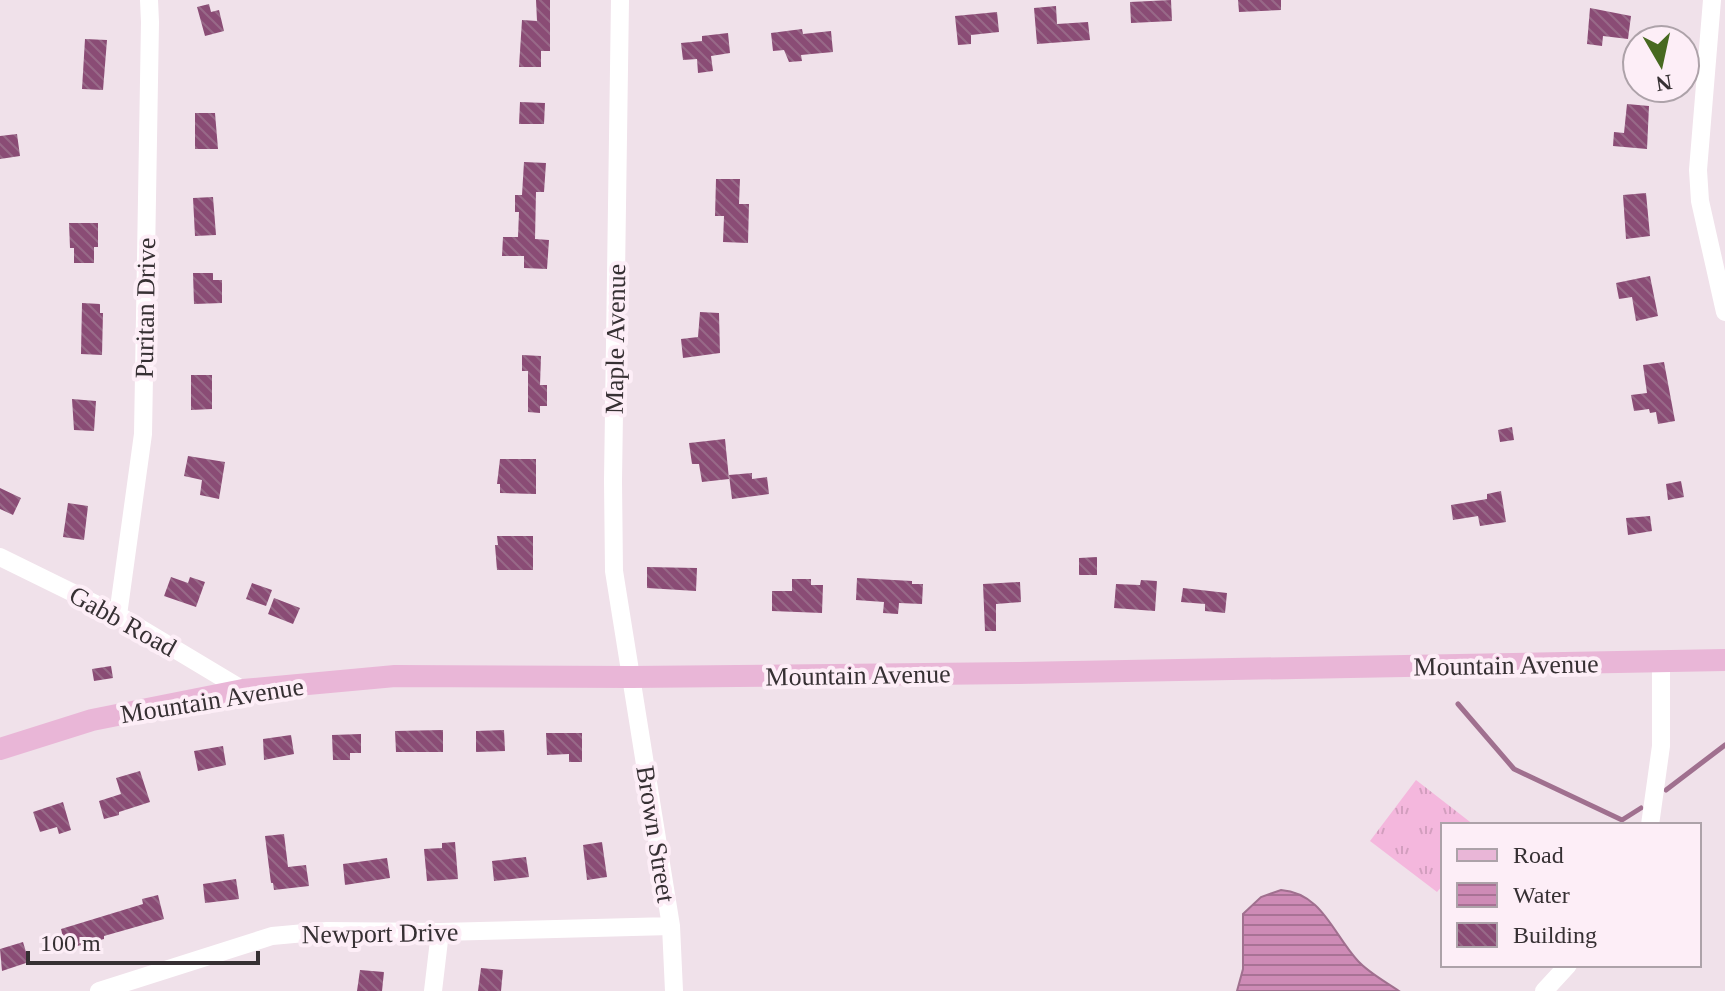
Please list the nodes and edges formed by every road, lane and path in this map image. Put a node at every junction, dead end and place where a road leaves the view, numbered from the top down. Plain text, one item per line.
1 (149, 0) edge
2 (620, 0) edge
3 (1712, 0) edge
4 (1725, 312) edge
5 (0, 557) edge
6 (118, 615) junction
7 (1725, 660) edge
8 (1661, 663) junction
9 (631, 677) junction
10 (243, 690) junction
11 (0, 749) edge
12 (1650, 823) edge
13 (671, 926) junction
14 (440, 932) junction
15 (1566, 967) edge
16 (99, 991) edge
17 (433, 991) edge
18 (674, 991) edge
19 (1544, 991) edge

1 - 6 street, Puritan Drive
2 - 9 street, Maple Avenue
3 - 4 street
5 - 6 street, Gabb Road
6 - 10 street, Gabb Road
7 - 8 main road, Mountain Avenue
8 - 9 main road, Mountain Avenue
8 - 12 street
9 - 10 main road, Mountain Avenue
9 - 13 street, Brown Street
10 - 11 main road, Mountain Avenue
13 - 14 street, Newport Drive
13 - 18 street, Brown Street
14 - 16 street, Newport Drive
14 - 17 street
15 - 19 street

